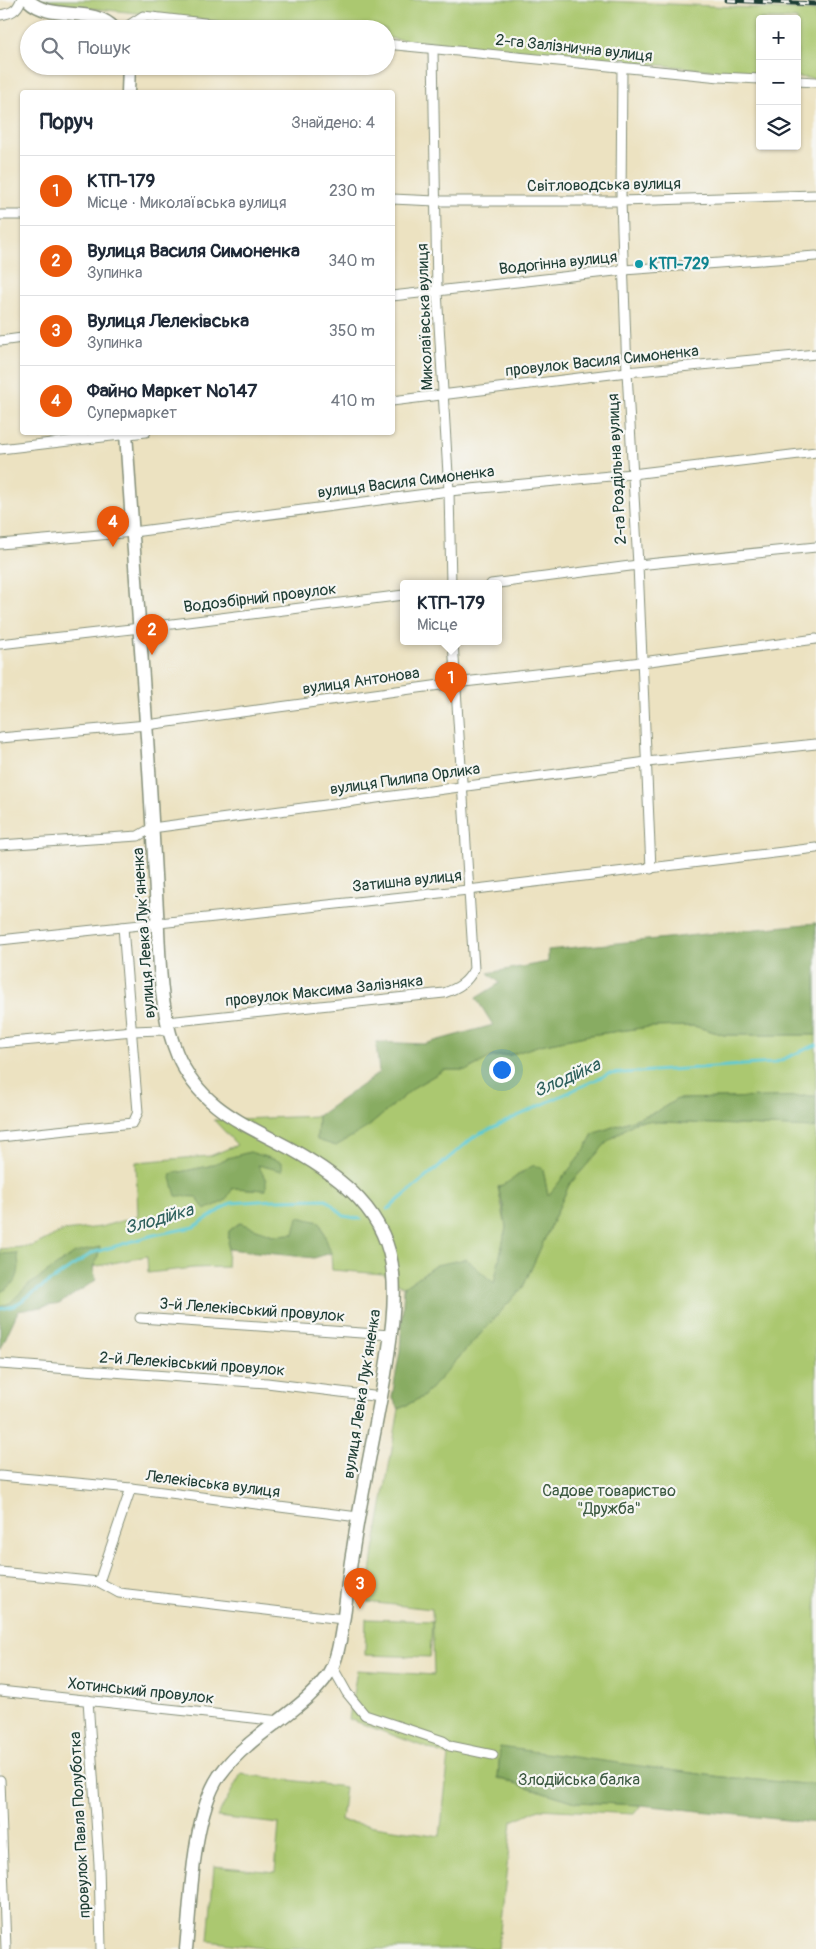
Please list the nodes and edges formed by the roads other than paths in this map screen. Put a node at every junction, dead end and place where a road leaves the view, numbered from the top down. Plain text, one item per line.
1 (21, 0) edge
2 (28, 0) edge
3 (0, 15) edge
4 (104, 20) edge
5 (137, 20) edge
6 (178, 20) edge
7 (395, 45) edge
8 (433, 49) junction
9 (622, 67) junction
10 (129, 75) edge
11 (756, 79) edge
12 (801, 81) edge
13 (816, 82) edge
14 (128, 90) edge
15 (816, 195) edge
16 (395, 198) edge
17 (621, 201) junction
18 (436, 202) junction
19 (0, 215) edge
20 (20, 216) edge
21 (816, 256) edge
22 (624, 270) junction
23 (437, 291) junction
24 (395, 296) edge
25 (20, 338) edge
26 (0, 341) edge
27 (816, 355) edge
28 (627, 372) junction
29 (443, 395) junction
30 (395, 401) edge
31 (118, 435) edge
32 (126, 435) edge
33 (0, 449) edge
34 (816, 452) edge
35 (632, 474) junction
36 (449, 491) junction
37 (133, 532) junction
38 (0, 544) edge
39 (816, 547) edge
40 (638, 565) junction
41 (451, 580) edge
42 (502, 583) edge
43 (400, 596) edge
44 (140, 628) junction
45 (816, 639) edge
46 (0, 644) edge
47 (454, 645) edge
48 (642, 662) junction
49 (455, 683) junction
50 (147, 725) junction
51 (0, 738) edge
52 (816, 744) edge
53 (647, 762) junction
54 (461, 787) junction
55 (152, 828) junction
56 (0, 845) edge
57 (816, 848) edge
58 (651, 869) junction
59 (468, 890) junction
60 (158, 924) junction
61 (122, 927) junction
62 (0, 940) edge
63 (168, 1027) junction
64 (133, 1031) junction
65 (0, 1044) edge
66 (0, 1137) edge
67 (140, 1318) dead end
68 (391, 1335) junction
69 (0, 1364) edge
70 (381, 1397) junction
71 (0, 1476) edge
72 (131, 1488) junction
73 (358, 1517) junction
74 (0, 1572) edge
75 (99, 1582) junction
76 (343, 1619) junction
77 (332, 1668) junction
78 (0, 1691) edge
79 (88, 1700) junction
80 (280, 1721) junction
81 (493, 1755) dead end
82 (0, 1780) edge
83 (6, 1949) edge
84 (101, 1949) edge
85 (186, 1949) edge

1 - 3 street
2 - 4 street
5 - 6 street
7 - 8 street, 2-га Залізнична вулиця
8 - 9 street, 2-га Залізнична вулиця
8 - 18 street, Миколаївська вулиця
9 - 11 street, 2-га Залізнична вулиця
9 - 17 street, 2-га Роздільна вулиця
10 - 14 street
12 - 13 street
15 - 17 street, Світловодська вулиця
16 - 18 street, Світловодська вулиця
17 - 18 street, Світловодська вулиця
17 - 22 street, 2-га Роздільна вулиця
18 - 23 street, Миколаївська вулиця
19 - 20 street
21 - 22 street, Водогінна вулиця
22 - 23 street, Водогінна вулиця
22 - 28 street, 2-га Роздільна вулиця
23 - 24 street, Водогінна вулиця
23 - 29 street, Миколаївська вулиця
25 - 26 street
27 - 28 street, провулок Василя Симоненка
28 - 29 street, провулок Василя Симоненка
28 - 35 street, 2-га Роздільна вулиця
29 - 30 street, провулок Василя Симоненка
29 - 36 street, Миколаївська вулиця
31 - 33 street
32 - 37 street, вулиця Левка Лукʼяненка
34 - 35 street, вулиця Василя Симоненка
35 - 36 street, вулиця Василя Симоненка
35 - 40 street, 2-га Роздільна вулиця
36 - 37 street, вулиця Василя Симоненка
36 - 41 street, Миколаївська вулиця
37 - 38 street, вулиця Василя Симоненка
37 - 44 street, вулиця Левка Лукʼяненка
39 - 40 street
40 - 42 street
40 - 48 street, 2-га Роздільна вулиця
43 - 44 street, Водозбірний провулок
44 - 46 street, Водозбірний провулок
44 - 50 street, вулиця Левка Лукʼяненка
45 - 48 street, вулиця Антонова
47 - 49 street
48 - 49 street, вулиця Антонова
48 - 53 street, 2-га Роздільна вулиця
49 - 50 street, вулиця Антонова
49 - 54 street
50 - 51 street, вулиця Антонова
50 - 55 street, вулиця Левка Лукʼяненка
52 - 53 street, вулиця Пилипа Орлика
53 - 54 street, вулиця Пилипа Орлика
53 - 58 street, 2-га Роздільна вулиця
54 - 55 street, вулиця Пилипа Орлика
54 - 59 street
55 - 56 street, вулиця Пилипа Орлика
55 - 60 street, вулиця Левка Лукʼяненка
57 - 58 street, Затишна вулиця
58 - 59 street, Затишна вулиця
59 - 60 street, Затишна вулиця
59 - 63 street, провулок Максима Залізняка
60 - 61 street, Затишна вулиця
60 - 63 street, вулиця Левка Лукʼяненка
61 - 62 street, Затишна вулиця
61 - 64 street
63 - 64 street, провулок Максима Залізняка
63 - 68 street, вулиця Левка Лукʼяненка
64 - 65 street, провулок Максима Залізняка
64 - 66 street
67 - 68 street, 3-й Лелеківський провулок
68 - 70 street, вулиця Левка Лукʼяненка
69 - 70 street, 2-й Лелеківський провулок
70 - 73 street, вулиця Левка Лукʼяненка
71 - 72 street
72 - 73 street, Лелеківська вулиця
72 - 75 street, Лелеківська вулиця
73 - 76 street, вулиця Левка Лукʼяненка
74 - 75 street
75 - 76 street
76 - 77 street, вулиця Левка Лукʼяненка
77 - 80 street, вулиця Левка Лукʼяненка
77 - 81 street
78 - 79 street, Хотинський провулок
79 - 80 street, Хотинський провулок
79 - 84 street, провулок Павла Полуботка
80 - 85 street, вулиця Левка Лукʼяненка
82 - 83 street

